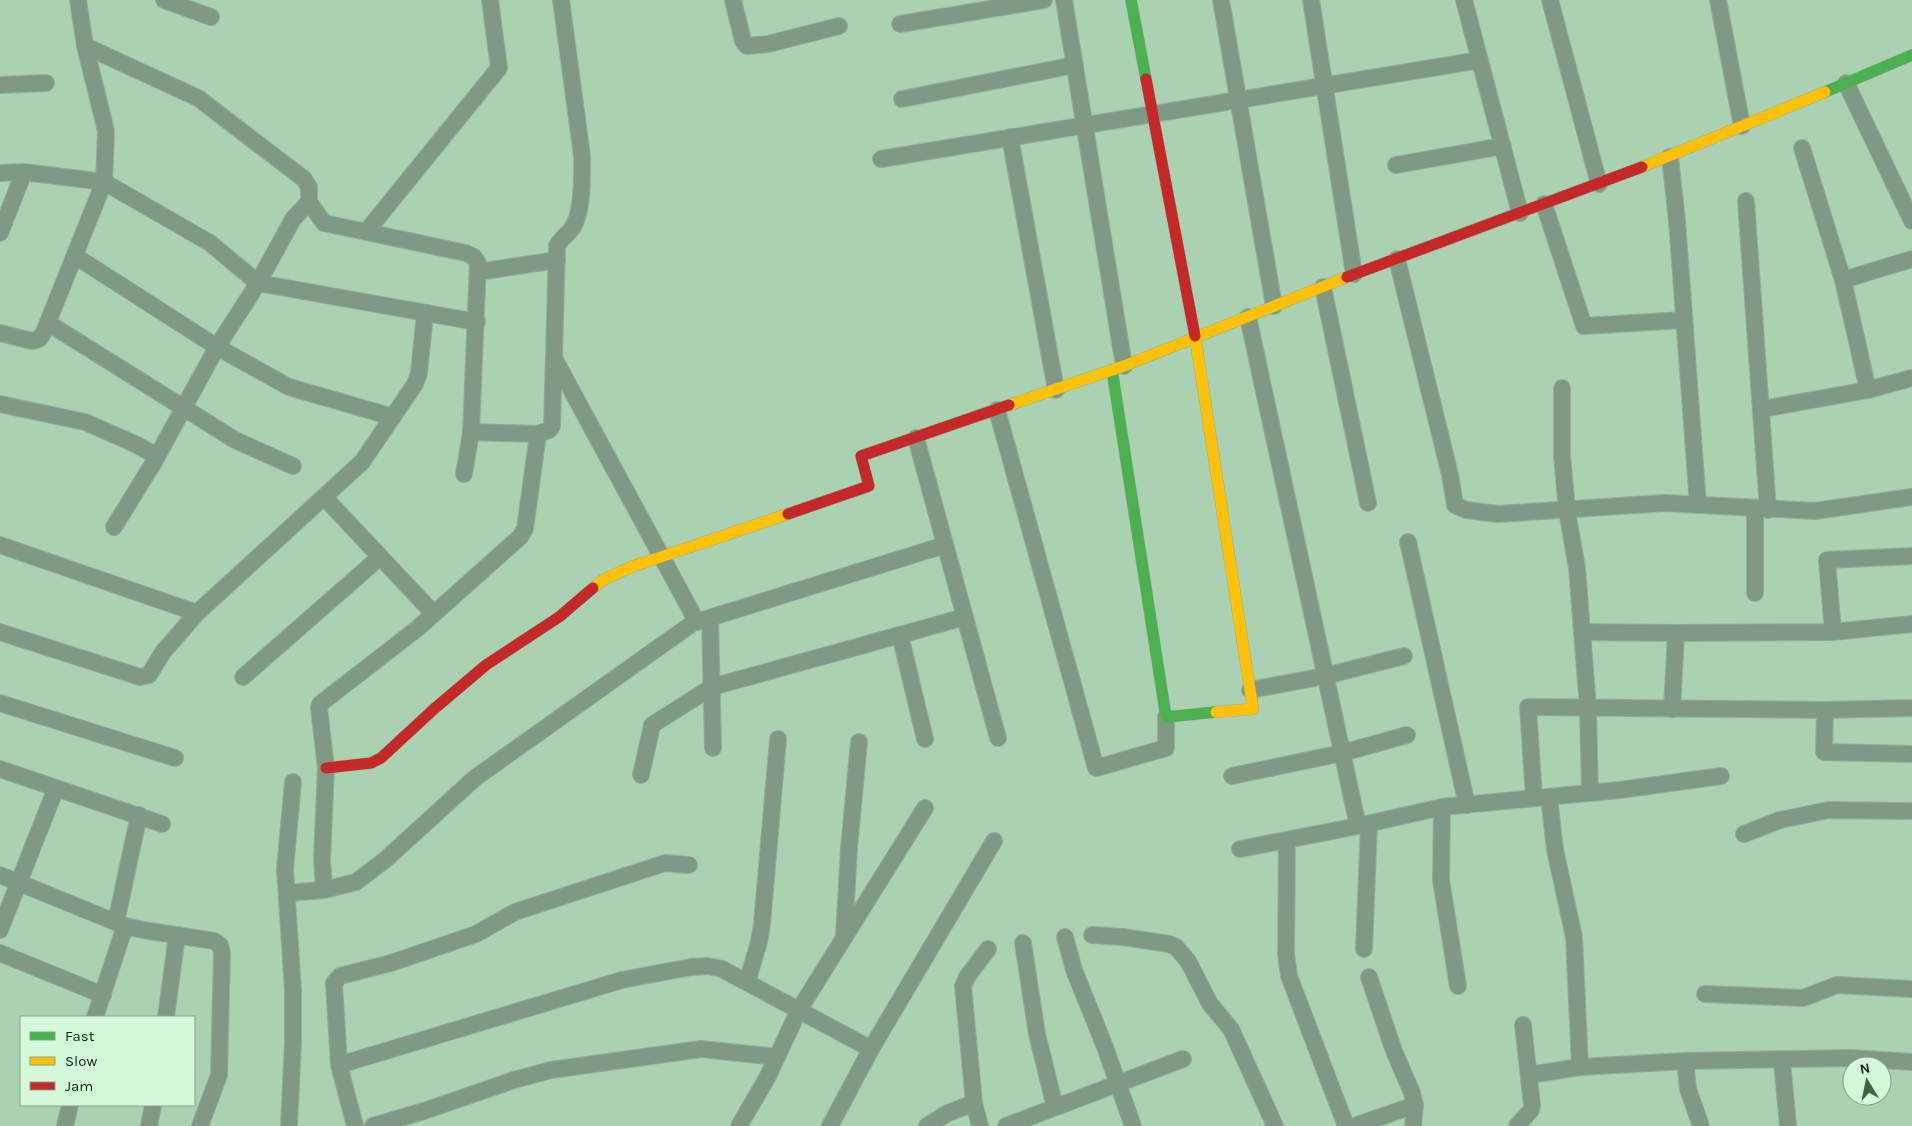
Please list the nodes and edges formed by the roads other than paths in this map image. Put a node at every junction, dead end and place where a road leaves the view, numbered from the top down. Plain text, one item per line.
1 (78, 0) edge
2 (164, 0) edge
3 (490, 0) edge
4 (562, 0) edge
5 (733, 0) edge
6 (1044, 0) edge
7 (1064, 0) edge
8 (1131, 0) edge
9 (1221, 0) edge
10 (1311, 0) edge
11 (1464, 0) edge
12 (1550, 0) edge
13 (1718, 0) edge
14 (211, 17) dead end
15 (900, 24) dead end
16 (839, 26) dead end
17 (85, 46) junction
18 (1912, 56) edge
19 (1480, 60) junction
20 (1075, 65) junction
21 (46, 83) dead end
22 (1846, 83) junction
23 (0, 85) edge
24 (1324, 86) junction
25 (902, 99) dead end
26 (1239, 101) junction
27 (1153, 115) junction
28 (1085, 125) junction
29 (1742, 126) junction
30 (1010, 137) junction
31 (1502, 146) junction
32 (1802, 148) dead end
33 (1670, 157) junction
34 (881, 159) dead end
35 (1396, 165) dead end
36 (24, 172) junction
37 (0, 173) edge
38 (104, 182) junction
39 (1599, 184) junction
40 (1746, 201) dead end
41 (308, 202) junction
42 (1544, 204) junction
43 (1520, 213) junction
44 (1912, 221) edge
45 (0, 232) edge
46 (366, 232) junction
47 (75, 256) junction
48 (1397, 259) junction
49 (1912, 259) edge
50 (557, 260) junction
51 (478, 272) junction
52 (1354, 274) junction
53 (1842, 280) junction
54 (258, 283) junction
55 (1323, 287) junction
56 (1274, 306) junction
57 (425, 313) junction
58 (1248, 317) junction
59 (1684, 320) junction
60 (477, 322) junction
61 (48, 323) junction
62 (0, 333) edge
63 (1195, 338) junction
64 (216, 346) junction
65 (554, 358) junction
66 (1118, 368) junction
67 (1912, 378) edge
68 (1562, 388) dead end
69 (1056, 390) junction
70 (1868, 390) junction
71 (0, 404) edge
72 (182, 408) junction
73 (1762, 409) junction
74 (997, 410) junction
75 (393, 417) junction
76 (471, 432) junction
77 (538, 434) junction
78 (916, 438) junction
79 (157, 456) junction
80 (293, 466) dead end
81 (464, 474) dead end
82 (324, 497) junction
83 (1912, 498) edge
84 (1368, 503) dead end
85 (1698, 505) junction
86 (1761, 509) junction
87 (1567, 511) junction
88 (114, 528) dead end
89 (1408, 542) dead end
90 (0, 545) edge
91 (945, 545) junction
92 (1912, 556) edge
93 (380, 557) junction
94 (663, 557) junction
95 (1755, 593) dead end
96 (197, 613) junction
97 (434, 614) junction
98 (965, 617) junction
99 (703, 620) junction
100 (1912, 624) edge
101 (0, 632) edge
102 (1582, 632) junction
103 (1833, 632) junction
104 (1676, 633) junction
105 (900, 635) junction
106 (1404, 656) dead end
107 (1325, 676) junction
108 (243, 677) dead end
109 (712, 687) junction
110 (1250, 690) junction
111 (0, 703) edge
112 (1588, 708) junction
113 (1912, 708) edge
114 (1672, 709) junction
115 (1825, 710) junction
116 (1166, 717) junction
117 (1407, 735) dead end
118 (998, 738) dead end
119 (778, 739) dead end
120 (925, 739) dead end
121 (860, 742) dead end
122 (713, 748) dead end
123 (1342, 752) junction
124 (1912, 754) edge
125 (175, 758) dead end
126 (326, 768) junction
127 (0, 769) edge
128 (641, 775) dead end
129 (1232, 776) dead end
130 (1721, 776) dead end
131 (293, 782) dead end
132 (56, 788) junction
133 (1590, 793) junction
134 (1541, 798) junction
135 (1467, 805) junction
136 (1442, 807) junction
137 (924, 808) dead end
138 (1912, 811) edge
139 (139, 815) junction
140 (162, 824) dead end
141 (1364, 825) junction
142 (1744, 834) dead end
143 (1287, 840) junction
144 (994, 841) dead end
145 (1240, 849) dead end
146 (690, 865) dead end
147 (0, 875) edge
148 (18, 882) junction
149 (324, 890) junction
150 (288, 893) junction
151 (121, 924) junction
152 (0, 930) edge
153 (177, 935) junction
154 (1092, 935) dead end
155 (844, 938) junction
156 (1065, 938) dead end
157 (1023, 943) dead end
158 (988, 949) dead end
159 (1364, 949) dead end
160 (0, 953) edge
161 (1369, 977) dead end
162 (747, 982) junction
163 (1458, 986) dead end
164 (1912, 989) edge
165 (1705, 994) dead end
166 (103, 995) junction
167 (799, 1010) junction
168 (95, 1016) edge
169 (166, 1016) edge
170 (1523, 1025) dead end
171 (871, 1049) junction
172 (777, 1057) junction
173 (1183, 1059) dead end
174 (1782, 1060) junction
175 (1684, 1061) junction
176 (1912, 1062) edge
177 (339, 1065) junction
178 (1580, 1067) junction
179 (1529, 1075) junction
180 (1118, 1082) junction
181 (974, 1103) junction
182 (1415, 1105) junction
183 (70, 1106) edge
184 (153, 1106) edge
185 (1055, 1107) junction
186 (65, 1126) edge
187 (149, 1126) edge
188 (200, 1126) edge
189 (289, 1126) edge
190 (356, 1126) edge
191 (373, 1126) edge
192 (739, 1126) edge
193 (830, 1126) edge
194 (927, 1126) edge
195 (980, 1126) edge
196 (1006, 1126) edge
197 (1133, 1126) edge
198 (1275, 1126) edge
199 (1346, 1126) edge
200 (1354, 1126) edge
201 (1413, 1126) edge
202 (1517, 1126) edge
203 (1701, 1126) edge
204 (1788, 1126) edge

1 - 17 street
2 - 14 street
3 - 46 street
4 - 50 street
5 - 16 street
6 - 15 street
7 - 20 street
8 - 27 street
9 - 26 street
10 - 24 street
11 - 19 street
12 - 39 street
13 - 29 street
17 - 38 street
17 - 41 street
18 - 22 street
19 - 24 street
19 - 31 street
20 - 25 street
20 - 28 street
21 - 23 street
22 - 29 street
22 - 44 street
24 - 26 street
24 - 52 street
26 - 27 street
26 - 56 street
27 - 28 street
27 - 63 street
28 - 30 street
28 - 66 street
29 - 33 street
30 - 34 street
30 - 69 street
31 - 35 street
31 - 43 street
32 - 53 street
33 - 39 street
33 - 59 street
36 - 37 street
36 - 38 street
36 - 45 street
38 - 47 street
38 - 54 street
39 - 42 street
40 - 73 street
41 - 46 street
41 - 54 street
42 - 43 street
42 - 59 street
43 - 48 street
46 - 51 street
47 - 61 street
47 - 64 street
48 - 52 street
48 - 87 street
49 - 53 street
50 - 51 street
50 - 65 street
51 - 60 street
52 - 55 street
53 - 70 street
54 - 57 street
54 - 64 street
55 - 56 street
55 - 84 street
56 - 58 street
57 - 60 street
57 - 75 street
58 - 63 street
58 - 107 street
59 - 85 street
60 - 76 street
61 - 62 street
61 - 72 street
63 - 66 street
63 - 110 street
64 - 72 street
64 - 75 street
65 - 77 street
65 - 94 street
66 - 69 street
66 - 116 street
67 - 70 street
68 - 87 street
69 - 74 street
70 - 73 street
71 - 79 street
72 - 79 street
72 - 80 street
73 - 86 street
74 - 78 street
74 - 116 street
75 - 82 street
76 - 77 street
76 - 81 street
77 - 97 street
78 - 91 street
78 - 94 street
79 - 88 street
82 - 93 street
82 - 96 street
83 - 86 street
85 - 86 street
85 - 87 street
86 - 95 street
87 - 102 street
89 - 135 street
90 - 96 street
91 - 98 street
91 - 99 street
92 - 103 street
93 - 97 street
93 - 108 street
94 - 99 street
94 - 126 street
96 - 101 street
97 - 126 street
98 - 105 street
98 - 118 street
99 - 109 street
99 - 149 street
100 - 103 street
102 - 104 street
102 - 112 street
103 - 104 street
104 - 114 street
105 - 109 street
105 - 120 street
106 - 107 street
107 - 110 street
107 - 123 street
109 - 122 street
109 - 128 street
110 - 116 street
111 - 125 street
112 - 114 street
112 - 133 street
112 - 134 street
113 - 115 street
114 - 115 street
115 - 124 street
117 - 123 street
119 - 162 street
121 - 155 street
123 - 129 street
123 - 141 street
126 - 149 street
127 - 132 street
130 - 133 street
131 - 150 street
132 - 139 street
132 - 148 street
133 - 134 street
134 - 135 street
134 - 178 street
135 - 136 street
136 - 141 street
136 - 163 street
137 - 155 street
138 - 142 street
139 - 140 street
139 - 151 street
141 - 143 street
141 - 159 street
143 - 145 street
143 - 199 street
144 - 171 street
146 - 177 street
147 - 148 street
148 - 151 street
148 - 152 street
149 - 150 street
150 - 189 street
151 - 153 street
151 - 166 street
153 - 169 street
153 - 188 street
154 - 198 street
155 - 167 street
156 - 180 street
157 - 185 street
158 - 181 street
160 - 166 street
161 - 182 street
162 - 167 street
162 - 177 street
164 - 165 street
166 - 168 street
167 - 171 street
167 - 172 street
170 - 179 street
171 - 193 street
172 - 191 street
172 - 192 street
173 - 180 street
174 - 175 street
174 - 176 street
174 - 204 street
175 - 178 street
175 - 203 street
177 - 190 street
178 - 179 street
179 - 202 street
180 - 185 street
180 - 197 street
181 - 194 street
181 - 195 street
182 - 200 street
182 - 201 street
183 - 186 street
184 - 187 street
185 - 196 street

